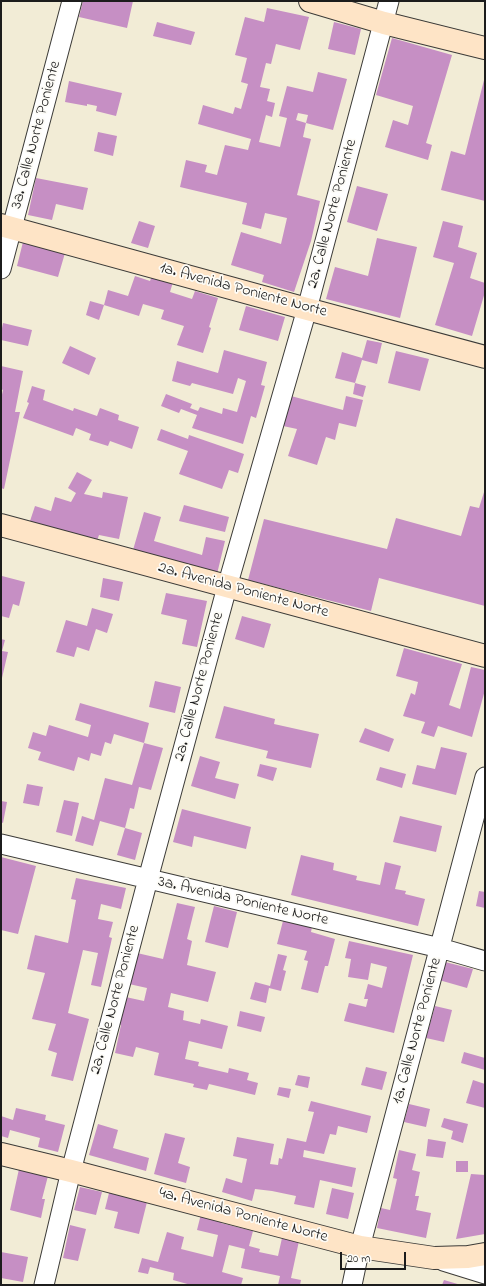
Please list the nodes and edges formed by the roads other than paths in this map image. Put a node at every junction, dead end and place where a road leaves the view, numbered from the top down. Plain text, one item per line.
1 (72, 1) edge
2 (310, 1) edge
3 (389, 1) edge
4 (384, 23) junction
5 (485, 48) edge
6 (7, 226) edge
7 (1, 269) edge
8 (307, 309) junction
9 (485, 357) edge
10 (1, 525) edge
11 (227, 587) junction
12 (485, 656) edge
13 (485, 777) edge
14 (1, 844) edge
15 (148, 879) junction
16 (440, 948) junction
17 (485, 961) edge
18 (1, 1154) edge
19 (71, 1171) junction
20 (360, 1247) junction
21 (485, 1254) edge
22 (434, 1258) junction
23 (485, 1274) edge
24 (44, 1285) edge
25 (352, 1285) edge

1 - 6 street, 3a. Calle Norte Poniente
2 - 4 main road
3 - 4 street, 2a. Calle Norte Poniente
4 - 5 main road
4 - 8 street, 2a. Calle Norte Poniente
6 - 7 street, 3a. Calle Norte Poniente
6 - 8 main road, 1a. Avenida Poniente Norte
8 - 9 main road, 1a. Avenida Poniente Norte
8 - 11 street, 2a. Calle Norte Poniente
10 - 11 main road, 2a. Avenida Poniente Norte
11 - 12 main road, 2a. Avenida Poniente Norte
11 - 15 street, 2a. Calle Norte Poniente
13 - 16 street, 1a. Calle Norte Poniente
14 - 15 street, 3a. Avenida Poniente Norte
15 - 16 street, 3a. Avenida Poniente Norte
15 - 19 street, 2a. Calle Norte Poniente
16 - 17 street, 3a. Avenida Poniente Norte
16 - 20 street, 1a. Calle Norte Poniente
18 - 19 main road, 4a. Avenida Poniente Norte
19 - 20 main road, 4a. Avenida Poniente Norte
19 - 24 street, 2a. Calle Norte Poniente
20 - 22 main road, 4a. Avenida Poniente Norte
20 - 25 street, 1a. Calle Norte Poniente
21 - 22 main road
22 - 23 street, 4a. Avenida Poniente Norte

